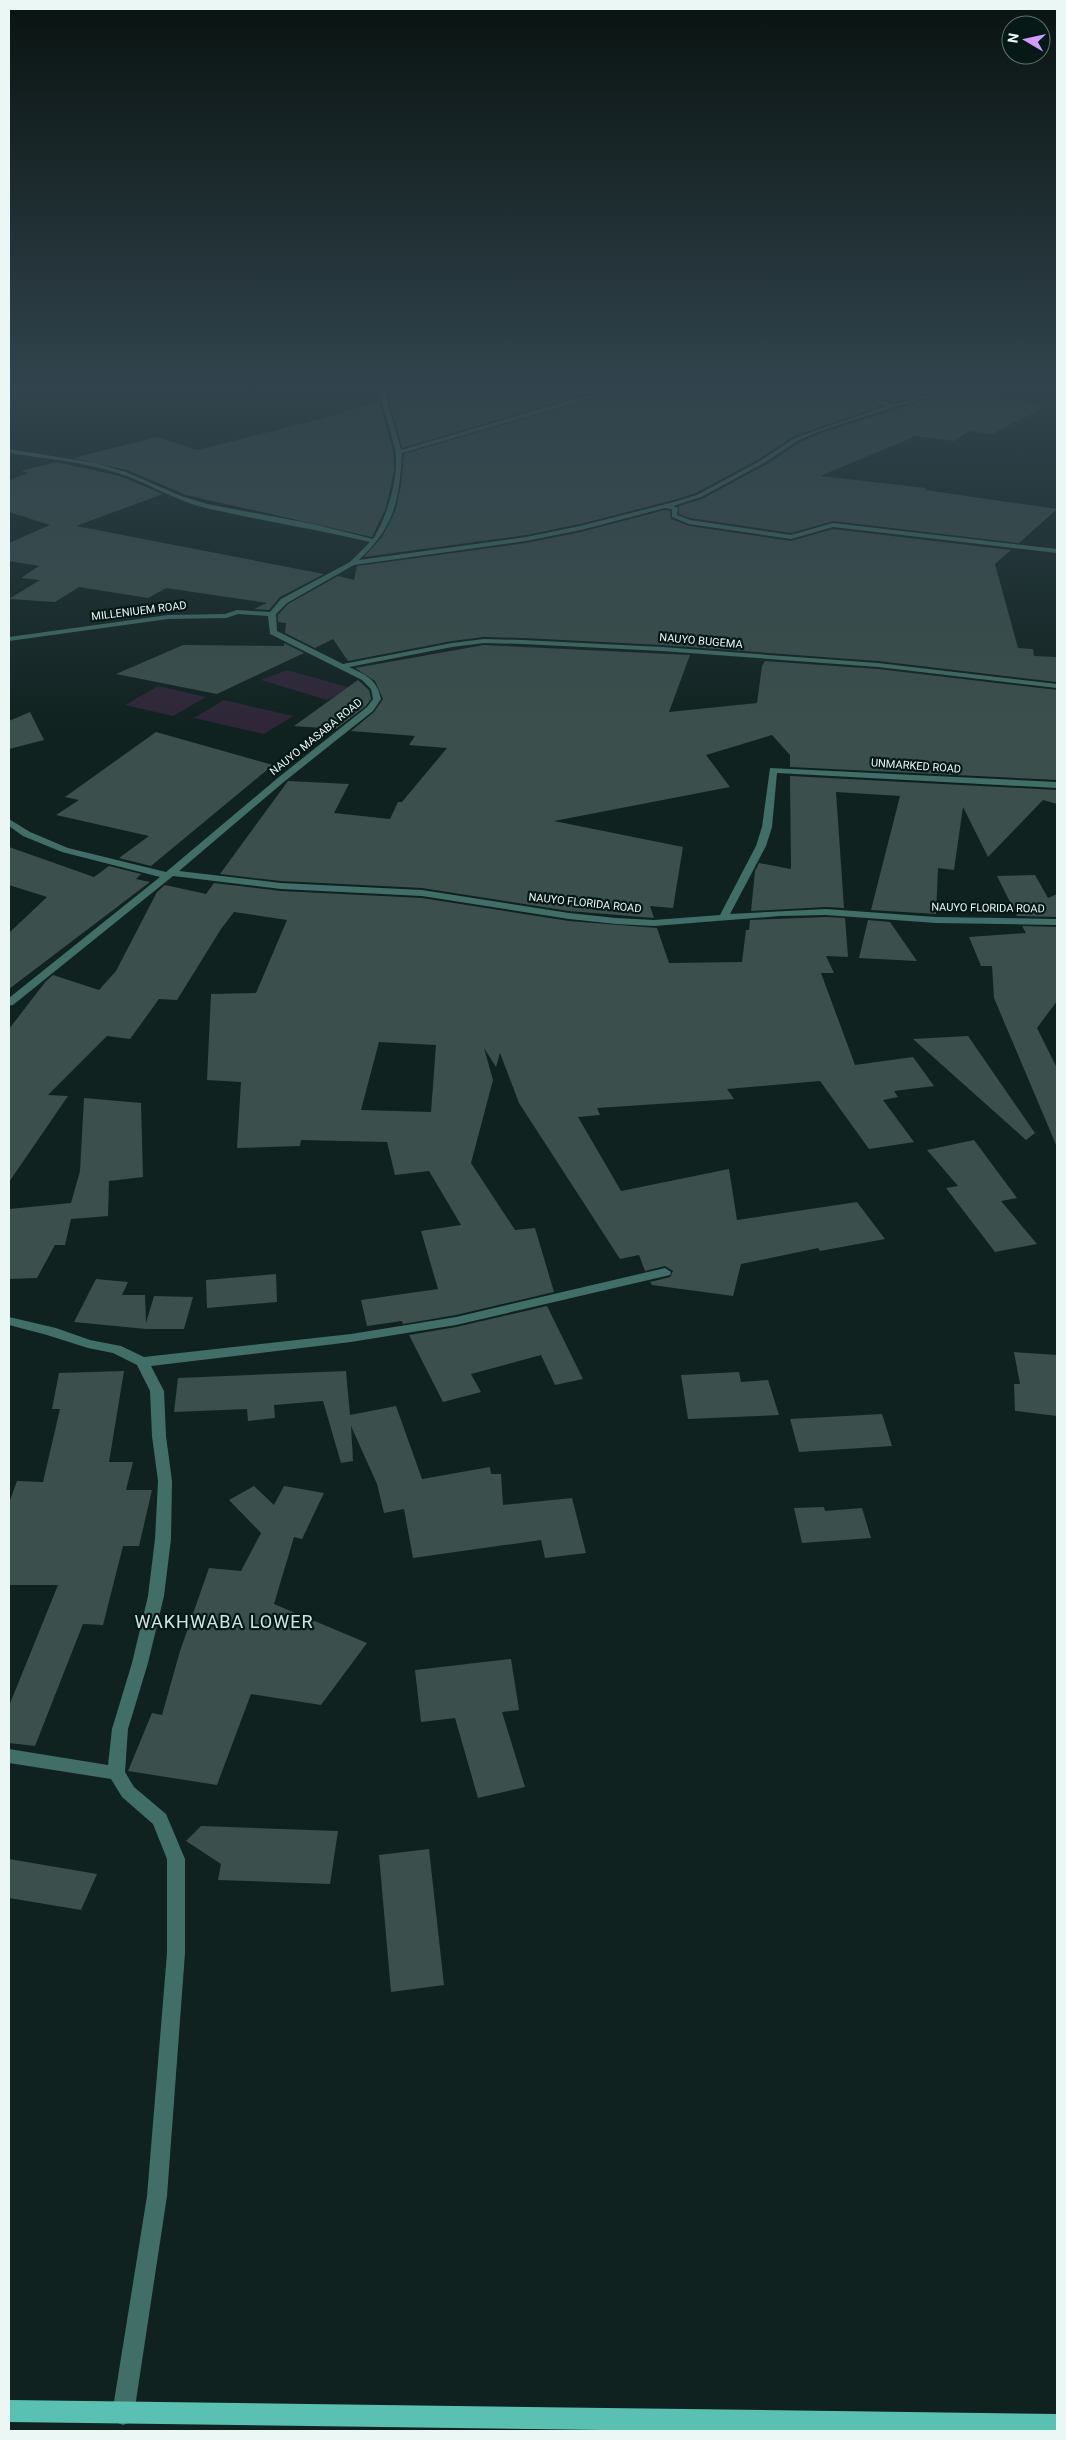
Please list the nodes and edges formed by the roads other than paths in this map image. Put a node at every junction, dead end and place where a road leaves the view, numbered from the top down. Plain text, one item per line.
1 (199, 504) edge
2 (391, 504) edge
3 (672, 504) edge
4 (665, 506) junction
5 (375, 541) junction
6 (1057, 551) edge
7 (352, 563) junction
8 (272, 614) junction
9 (9, 639) edge
10 (343, 666) junction
11 (1057, 686) edge
12 (1057, 785) edge
13 (9, 822) edge
14 (169, 874) junction
15 (723, 918) junction
16 (1057, 922) edge
17 (9, 1003) edge
18 (665, 1272) dead end
19 (9, 1321) edge
20 (142, 1362) junction
21 (9, 1756) edge
22 (116, 1772) junction
23 (9, 2411) edge
24 (123, 2414) junction
25 (538, 2425) edge
26 (1057, 2425) edge

1 - 5 street
2 - 5 street
3 - 4 street
4 - 6 street
4 - 7 street
5 - 7 street
7 - 8 street
8 - 9 street, MILLENIUEM ROAD
8 - 10 street, NAUYO MASABA ROAD
10 - 11 street, NAUYO BUGEMA
10 - 14 street, NAUYO MASABA ROAD
12 - 15 street, UNMARKED ROAD
13 - 14 street
14 - 15 street, NAUYO FLORIDA ROAD
14 - 17 street, NAUYO MASABA ROAD
15 - 16 street, NAUYO FLORIDA ROAD
18 - 20 street
19 - 20 street
20 - 22 street
21 - 22 street
22 - 24 street
23 - 24 main road
24 - 25 main road
25 - 26 main road

